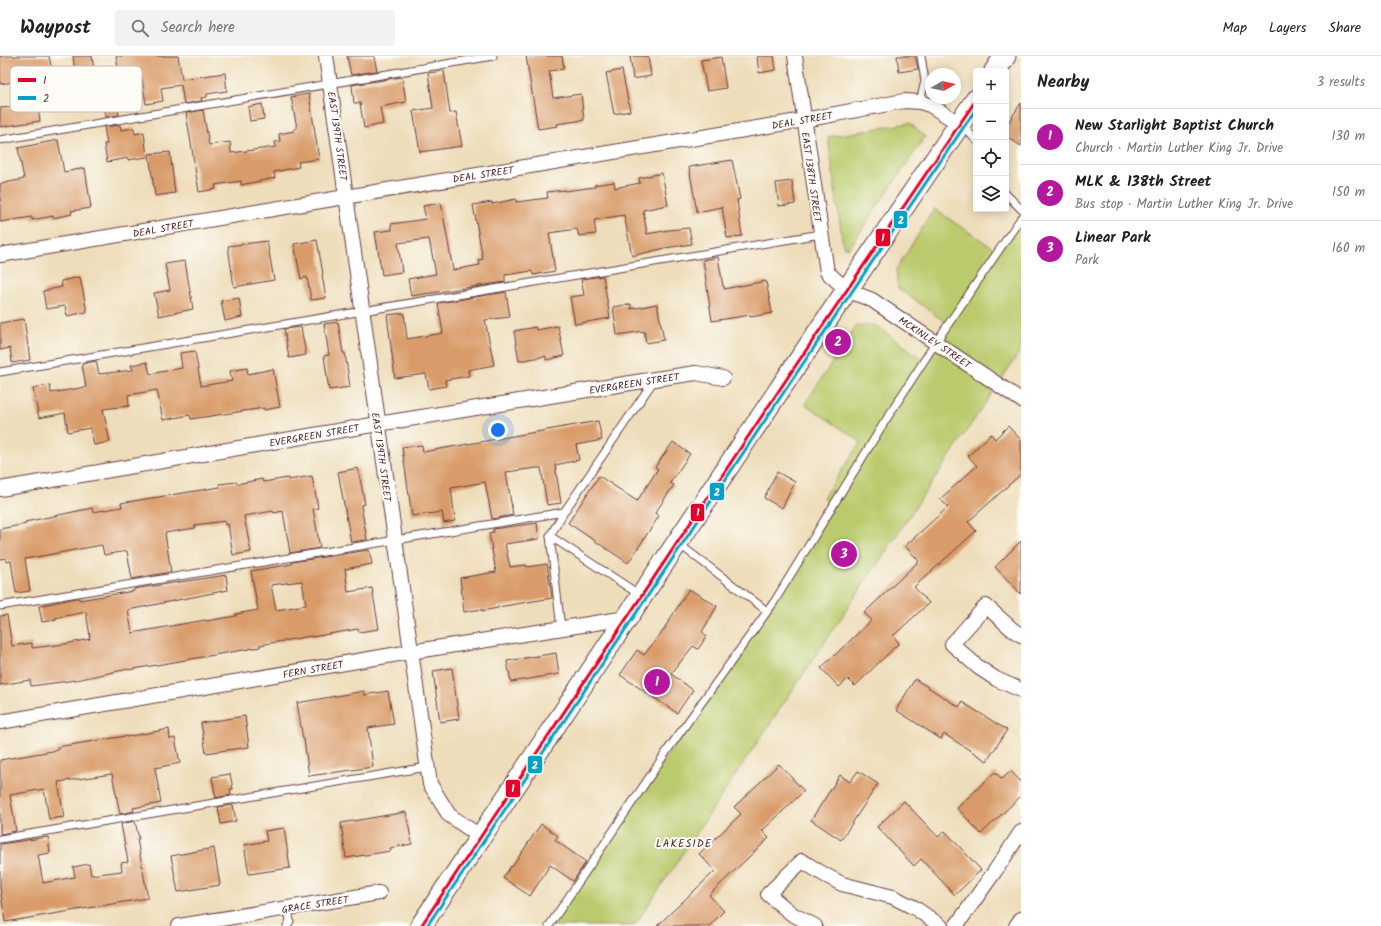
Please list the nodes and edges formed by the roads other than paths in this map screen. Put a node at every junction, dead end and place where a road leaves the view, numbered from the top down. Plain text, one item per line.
1 (326, 56) edge
2 (493, 56) edge
3 (795, 56) edge
4 (921, 56) edge
5 (1005, 56) edge
6 (997, 68) edge
7 (330, 84) junction
8 (920, 102) junction
9 (973, 104) edge
10 (804, 120) junction
11 (960, 124) junction
12 (973, 137) edge
13 (0, 140) edge
14 (346, 196) junction
15 (1009, 197) edge
16 (1021, 209) edge
17 (1021, 218) edge
18 (821, 234) junction
19 (0, 255) edge
20 (847, 290) junction
21 (362, 311) junction
22 (936, 342) junction
23 (0, 372) edge
24 (723, 378) dead end
25 (655, 379) junction
26 (1021, 400) edge
27 (378, 424) junction
28 (0, 489) edge
29 (564, 512) junction
30 (550, 536) junction
31 (394, 540) junction
32 (677, 543) junction
33 (641, 596) junction
34 (0, 606) edge
35 (767, 611) junction
36 (627, 618) junction
37 (561, 628) junction
38 (1021, 635) edge
39 (410, 652) junction
40 (1021, 690) edge
41 (0, 722) edge
42 (427, 768) junction
43 (1021, 832) edge
44 (481, 836) junction
45 (0, 839) edge
46 (379, 893) dead end
47 (288, 908) junction
48 (1021, 918) edge
49 (179, 926) edge
50 (287, 926) edge
51 (421, 926) edge
52 (549, 926) edge
53 (815, 926) edge
54 (941, 926) edge
55 (956, 926) edge
56 (1016, 926) edge

1 - 7 street, EAST 139TH STREET
2 - 7 lane
3 - 10 street, EAST 138TH STREET
4 - 8 lane
5 - 6 main road
7 - 13 lane
7 - 14 street, EAST 139TH STREET
8 - 10 street, DEAL STREET
8 - 11 street, DEAL STREET
9 - 11 main road
10 - 14 street, DEAL STREET
10 - 18 street, EAST 138TH STREET
11 - 12 lane
11 - 20 main road
14 - 19 street, DEAL STREET
14 - 21 street, EAST 139TH STREET
15 - 16 lane
17 - 22 lane
18 - 20 street, EAST 138TH STREET
18 - 21 lane
20 - 22 street, MCKINLEY STREET
20 - 32 main road
21 - 23 lane
21 - 27 street, EAST 139TH STREET
22 - 26 street, MCKINLEY STREET
22 - 35 lane
24 - 25 street, EVERGREEN STREET
25 - 27 street, EVERGREEN STREET
25 - 29 lane
27 - 28 street, EVERGREEN STREET
27 - 31 street, EAST 139TH STREET
29 - 30 lane
29 - 31 lane
30 - 33 lane
30 - 37 lane
31 - 34 lane
31 - 39 street, EAST 139TH STREET
32 - 33 main road
32 - 35 lane
33 - 36 main road
35 - 52 lane
36 - 37 street, FERN STREET
36 - 44 main road
37 - 39 street, FERN STREET
38 - 40 street
39 - 41 street, FERN STREET
39 - 42 street, EAST 139TH STREET
42 - 44 street, EAST 139TH STREET
42 - 45 lane
43 - 55 street
44 - 51 main road
46 - 47 street, GRACE STREET
47 - 49 street, GRACE STREET
47 - 50 lane
48 - 56 street
53 - 54 street

